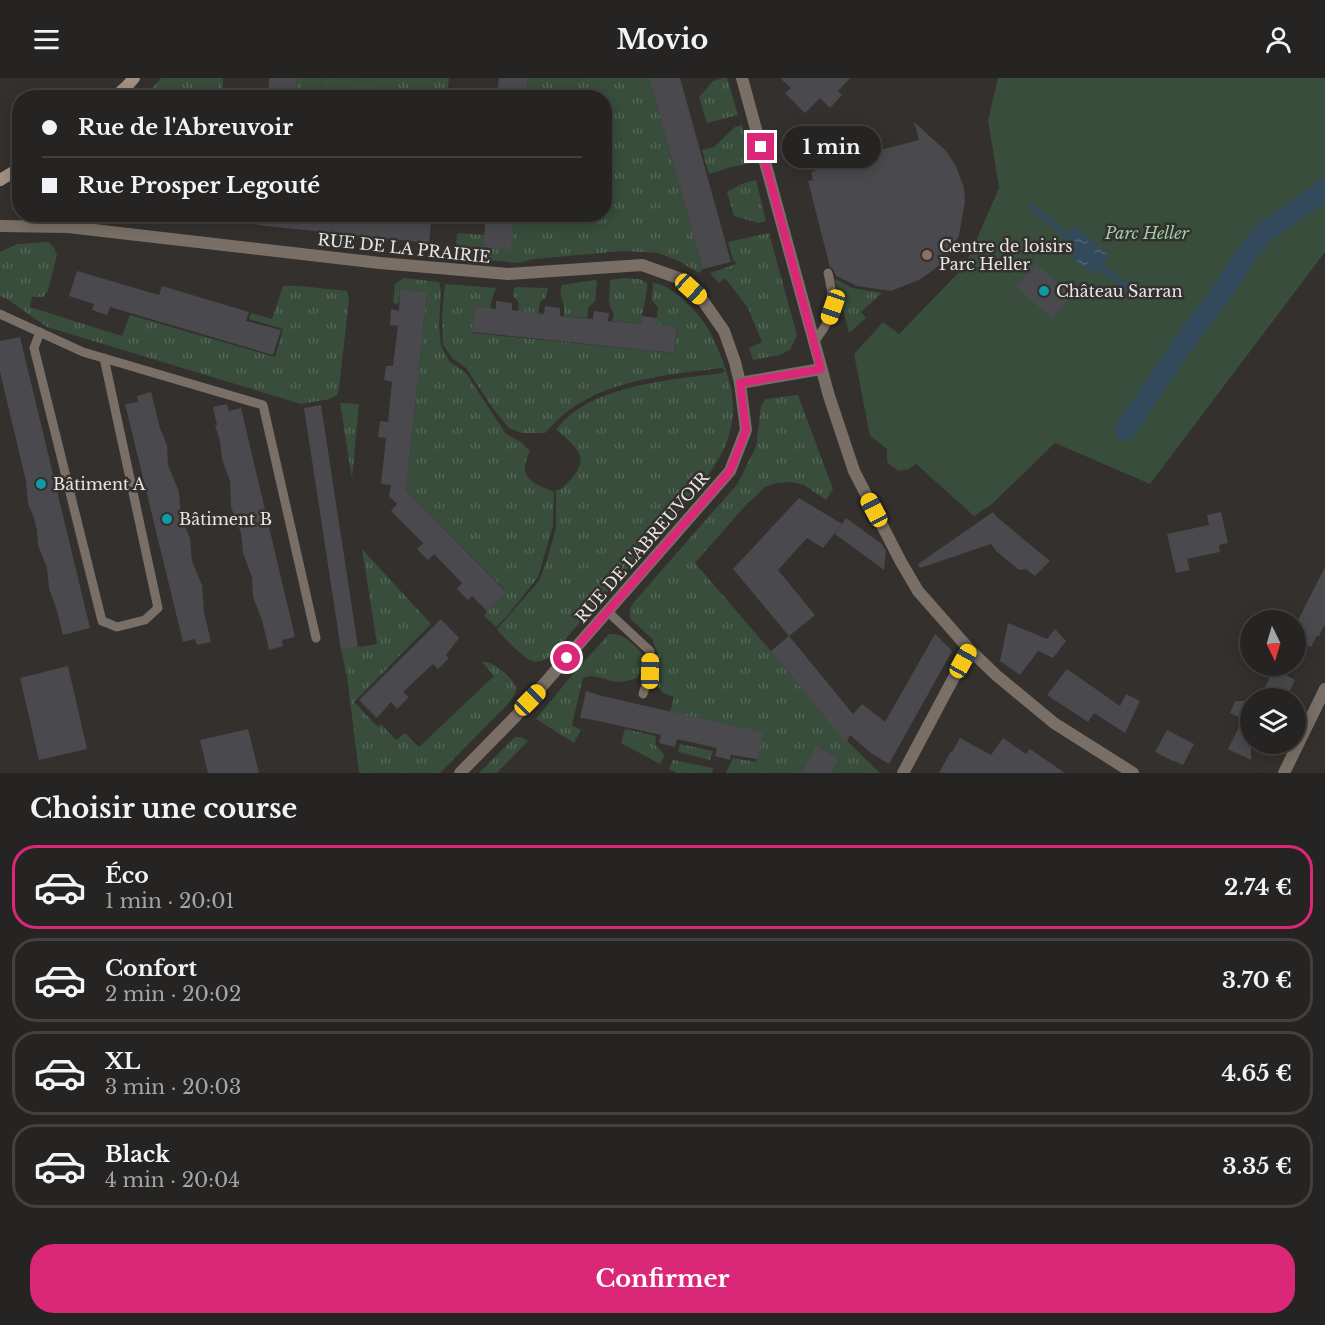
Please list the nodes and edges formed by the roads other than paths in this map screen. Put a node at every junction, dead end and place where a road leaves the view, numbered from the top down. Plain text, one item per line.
1 (134, 78) edge
2 (742, 78) edge
3 (123, 90) edge
4 (0, 226) edge
5 (828, 273) dead end
6 (0, 314) edge
7 (40, 332) junction
8 (814, 342) junction
9 (104, 358) junction
10 (821, 369) junction
11 (740, 383) junction
12 (608, 612) junction
13 (316, 638) dead end
14 (969, 649) junction
15 (1325, 689) edge
16 (643, 694) dead end
17 (460, 773) edge
18 (903, 773) edge
19 (1133, 773) edge
20 (1284, 773) edge

1 - 3 main road
2 - 8 street
4 - 11 street, RUE DE LA PRAIRIE
5 - 8 lane
6 - 7 lane
7 - 9 lane
7 - 9 lane
8 - 10 street
9 - 13 lane
10 - 11 street
10 - 14 street
11 - 12 street, RUE DE L'ABREUVOIR
12 - 16 lane
12 - 17 street, RUE DE L'ABREUVOIR
14 - 18 street
14 - 19 street
15 - 20 street

